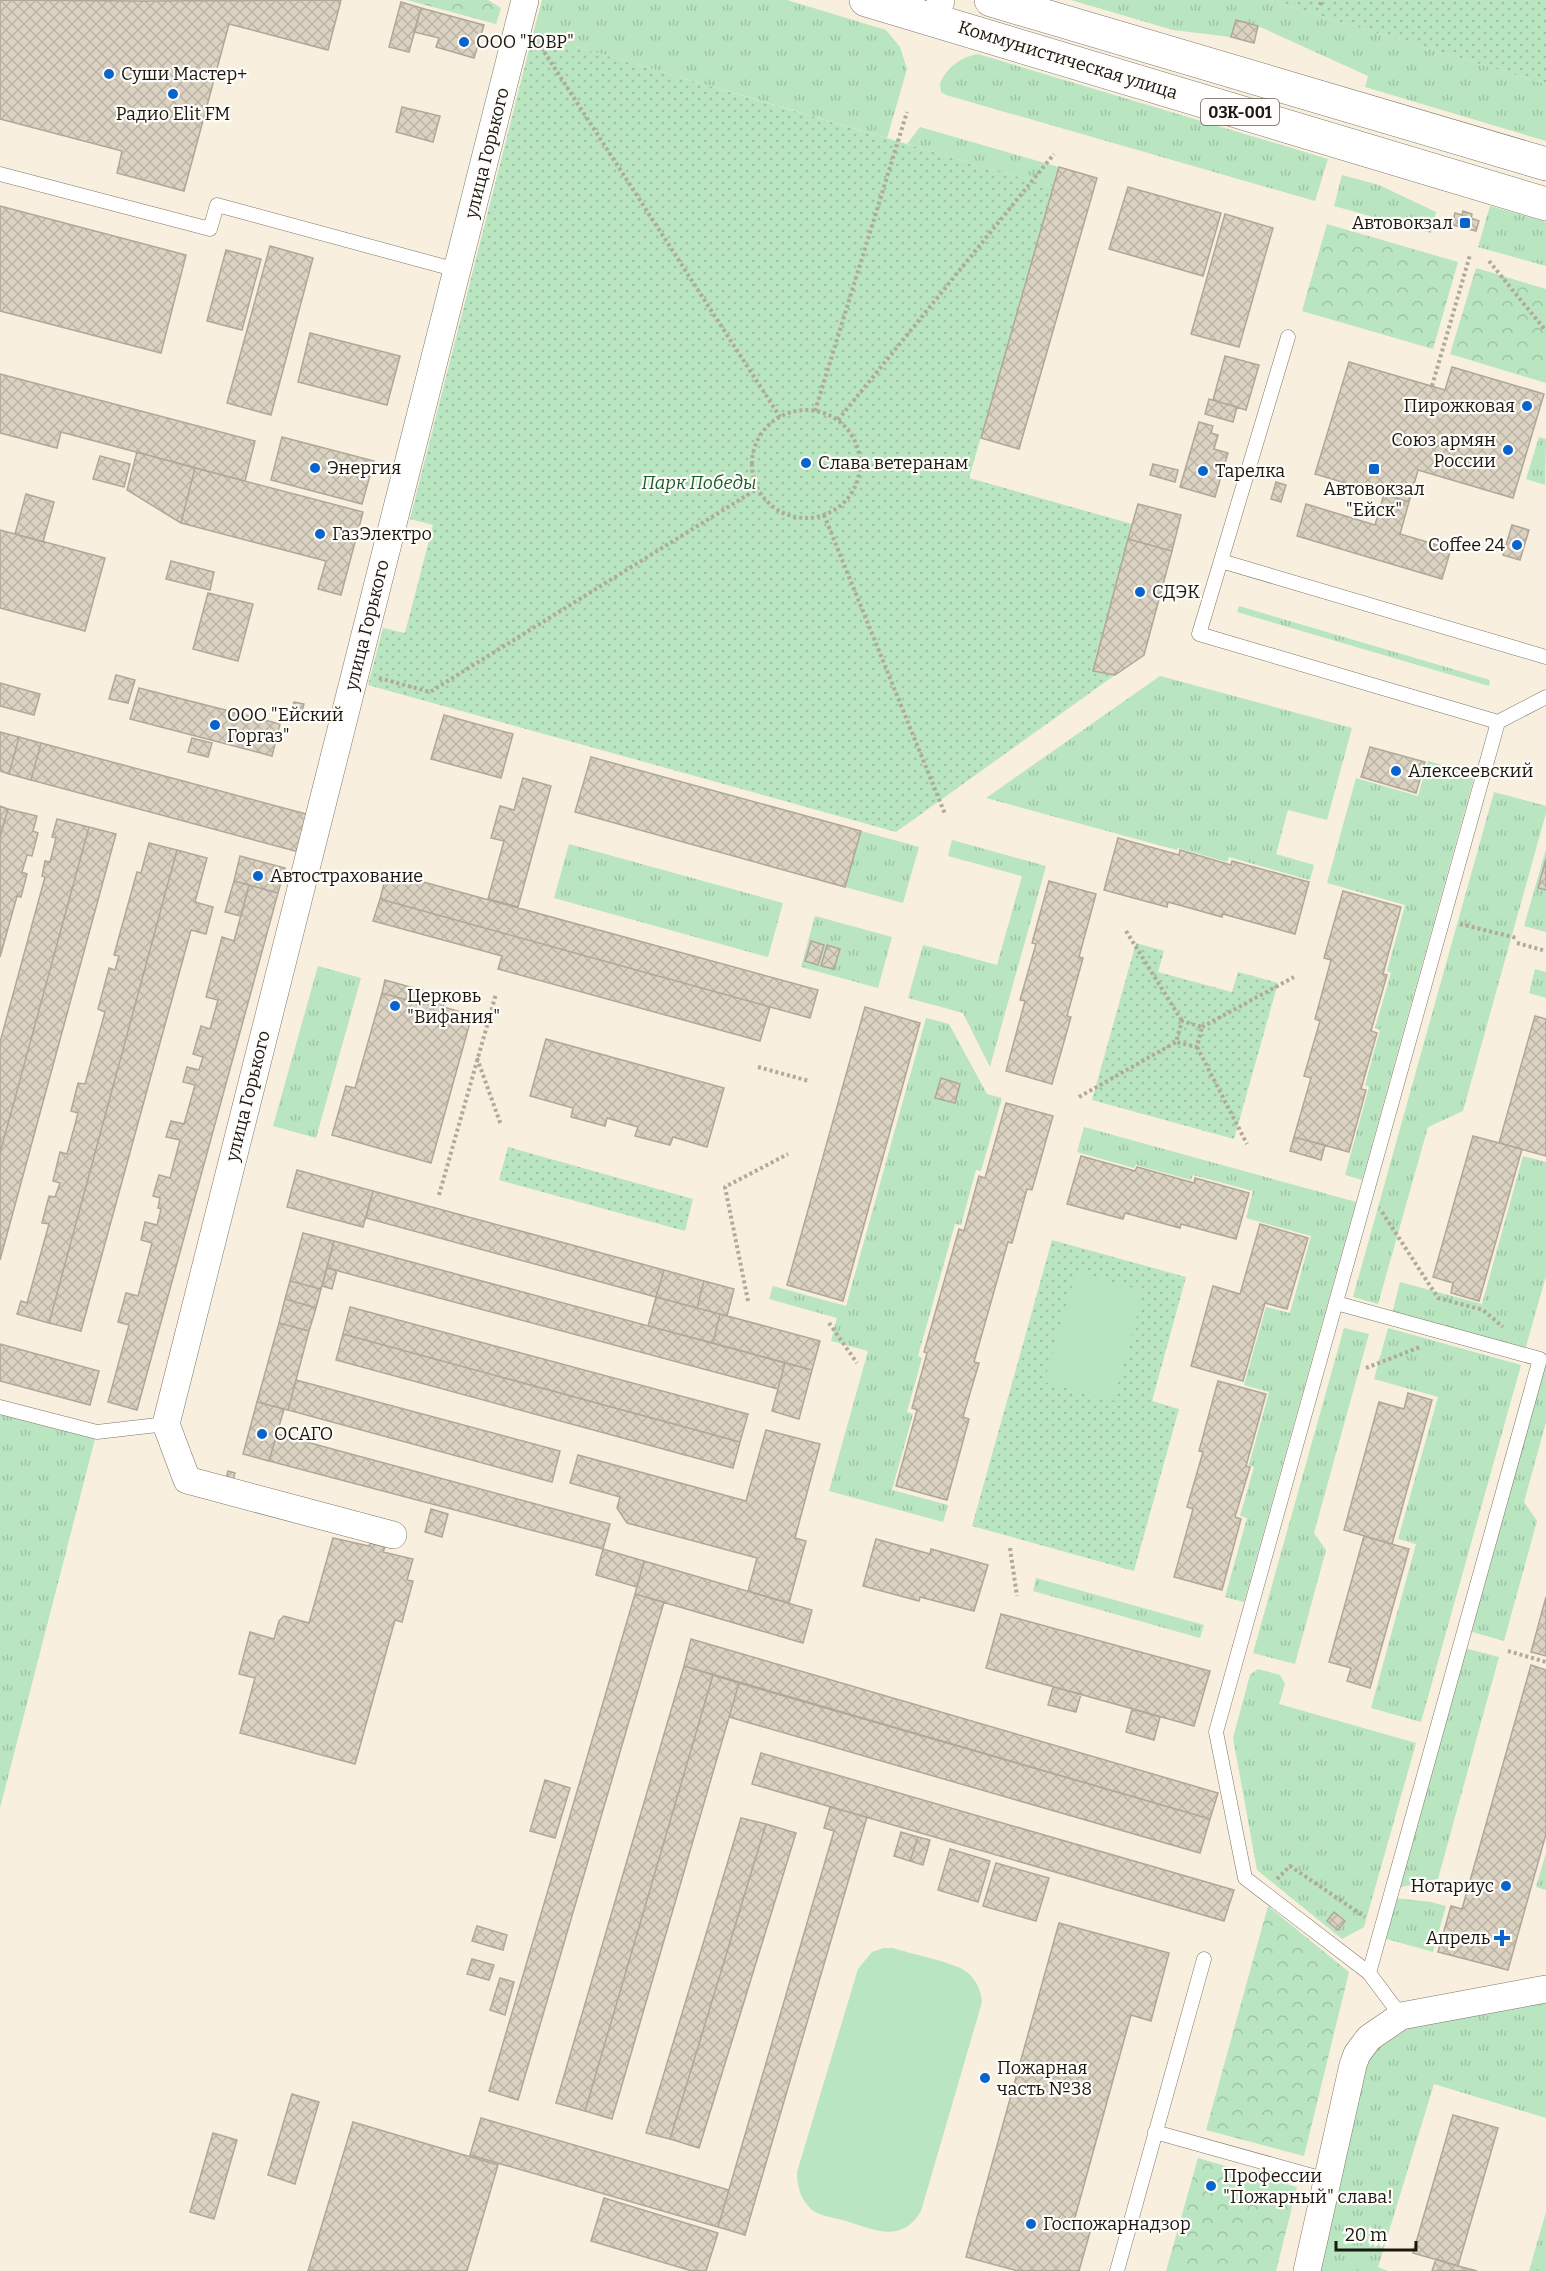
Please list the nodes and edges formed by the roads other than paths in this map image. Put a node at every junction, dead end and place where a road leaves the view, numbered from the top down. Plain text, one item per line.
1 (525, 0) edge
2 (866, 0) edge
3 (991, 0) edge
4 (938, 10) edge
5 (1546, 164) edge
6 (0, 174) edge
7 (1546, 204) edge
8 (457, 270) junction
9 (1288, 337) dead end
10 (1221, 561) junction
11 (1546, 657) edge
12 (1546, 697) edge
13 (1498, 722) junction
14 (1336, 1303) junction
15 (0, 1407) edge
16 (165, 1424) junction
17 (393, 1535) dead end
18 (1204, 1959) dead end
19 (1369, 1972) junction
20 (1546, 1989) edge
21 (1401, 2016) junction
22 (1155, 2132) junction
23 (1327, 2180) junction
24 (1117, 2271) edge
25 (1307, 2271) edge

1 - 8 street, улица Горького
2 - 4 main road, Коммунистическая улица / 03К-001
3 - 5 main road, Коммунистическая улица / 03К-001
4 - 7 main road, Коммунистическая улица / 03К-001
6 - 8 lane
8 - 16 street, улица Горького
9 - 10 lane
10 - 11 lane
10 - 13 lane
12 - 13 lane
13 - 14 lane
14 - 19 lane
14 - 19 lane
15 - 16 lane
16 - 17 street
18 - 22 lane
19 - 21 lane
20 - 21 street
21 - 23 street
22 - 23 lane
22 - 24 lane
23 - 25 street

